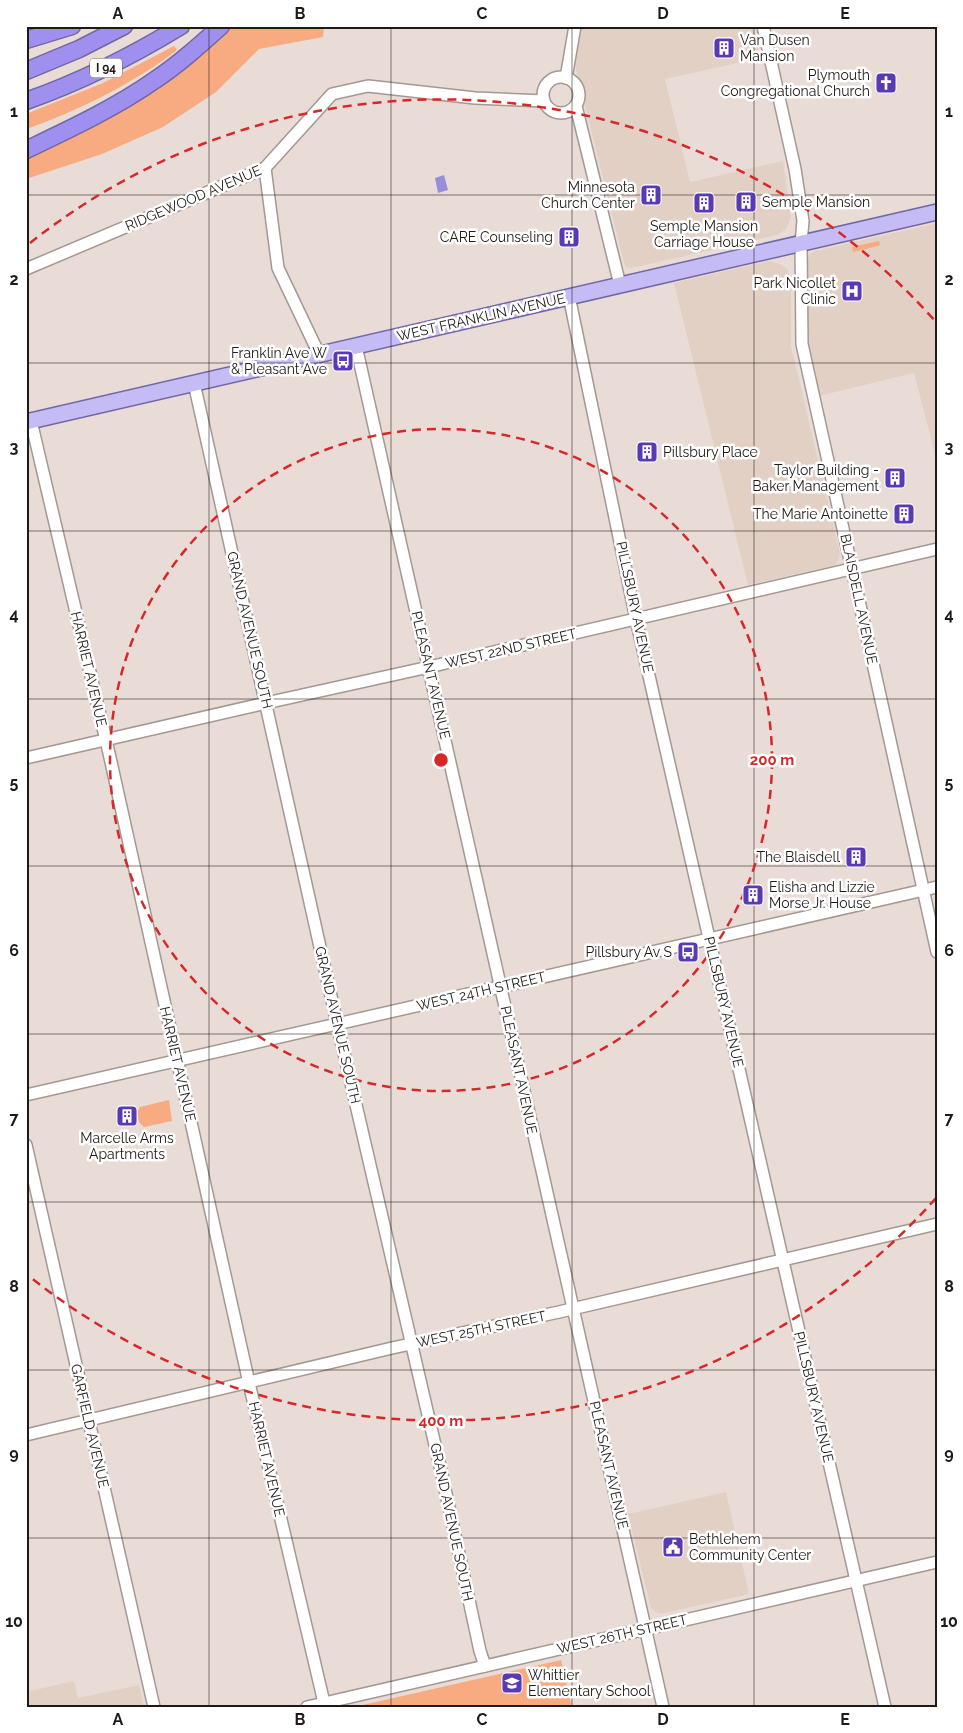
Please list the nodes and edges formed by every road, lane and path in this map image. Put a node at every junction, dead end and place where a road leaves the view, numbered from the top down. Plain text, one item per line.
1 (72, 26) edge
2 (124, 26) edge
3 (181, 26) edge
4 (222, 26) edge
5 (575, 26) edge
6 (763, 26) edge
7 (26, 39) edge
8 (26, 71) edge
9 (566, 78) junction
10 (131, 96) junction
11 (26, 101) edge
12 (544, 101) junction
13 (576, 106) junction
14 (26, 142) edge
15 (26, 150) edge
16 (265, 168) junction
17 (937, 212) edge
18 (801, 243) junction
19 (26, 269) edge
20 (620, 285) junction
21 (569, 296) junction
22 (356, 346) junction
23 (319, 354) junction
24 (194, 383) junction
25 (29, 421) edge
26 (937, 549) edge
27 (852, 568) junction
28 (636, 618) junction
29 (429, 667) junction
30 (266, 703) junction
31 (106, 740) junction
32 (26, 758) edge
33 (937, 887) edge
34 (923, 890) junction
35 (710, 940) junction
36 (937, 952) edge
37 (500, 986) junction
38 (337, 1023) junction
39 (178, 1060) junction
40 (26, 1095) edge
41 (26, 1144) edge
42 (937, 1224) edge
43 (783, 1260) junction
44 (573, 1309) junction
45 (413, 1344) junction
46 (249, 1383) junction
47 (89, 1420) junction
48 (26, 1435) edge
49 (937, 1562) edge
50 (856, 1581) junction
51 (646, 1629) junction
52 (484, 1662) junction
53 (324, 1705) edge
54 (154, 1707) edge
55 (307, 1707) edge
56 (663, 1707) edge
57 (884, 1707) edge

1 - 7 highway
2 - 8 highway, I 94
3 - 11 highway, I 94
4 - 10 highway
5 - 9 street
6 - 18 street, BLAISDELL AVENUE
9 - 12 street
9 - 13 street
10 - 14 highway
10 - 15 highway
12 - 13 street
12 - 16 street, RIDGEWOOD AVENUE
13 - 20 street
16 - 19 street, RIDGEWOOD AVENUE
16 - 23 street
17 - 18 main road, WEST FRANKLIN AVENUE
18 - 20 main road, WEST FRANKLIN AVENUE
18 - 27 street, BLAISDELL AVENUE
20 - 21 main road, WEST FRANKLIN AVENUE
21 - 22 main road, WEST FRANKLIN AVENUE
21 - 28 street, PILLSBURY AVENUE
22 - 23 main road, WEST FRANKLIN AVENUE
22 - 29 street, PLEASANT AVENUE
23 - 24 main road, WEST FRANKLIN AVENUE
24 - 25 main road, WEST FRANKLIN AVENUE
24 - 30 street, GRAND AVENUE SOUTH
25 - 31 street, HARRIET AVENUE
26 - 27 street, WEST 22ND STREET
27 - 28 street, WEST 22ND STREET
27 - 34 street, BLAISDELL AVENUE
28 - 29 street, WEST 22ND STREET
28 - 35 street, PILLSBURY AVENUE
29 - 30 street, WEST 22ND STREET
29 - 37 street, PLEASANT AVENUE
30 - 31 street, WEST 22ND STREET
30 - 38 street, GRAND AVENUE SOUTH
31 - 32 street, WEST 22ND STREET
31 - 39 street, HARRIET AVENUE
33 - 34 street, WEST 24TH STREET
34 - 35 street, WEST 24TH STREET
34 - 36 street, BLAISDELL AVENUE
35 - 37 street, WEST 24TH STREET
35 - 43 street, PILLSBURY AVENUE
37 - 38 street, WEST 24TH STREET
37 - 44 street, PLEASANT AVENUE
38 - 39 street, WEST 24TH STREET
38 - 45 street, GRAND AVENUE SOUTH
39 - 40 street, WEST 24TH STREET
39 - 46 street, HARRIET AVENUE
41 - 47 street, GARFIELD AVENUE
42 - 43 street, WEST 25TH STREET
43 - 44 street, WEST 25TH STREET
43 - 50 street, PILLSBURY AVENUE
44 - 45 street, WEST 25TH STREET
44 - 51 street, PLEASANT AVENUE
45 - 46 street, WEST 25TH STREET
45 - 52 street, GRAND AVENUE SOUTH
46 - 47 street, WEST 25TH STREET
46 - 53 street, HARRIET AVENUE
47 - 48 street, WEST 25TH STREET
47 - 54 street, GARFIELD AVENUE
49 - 50 street, WEST 26TH STREET
50 - 51 street, WEST 26TH STREET
50 - 57 street, PILLSBURY AVENUE
51 - 52 street, WEST 26TH STREET
51 - 56 street, PLEASANT AVENUE
52 - 53 street, WEST 26TH STREET
53 - 55 street, WEST 26TH STREET

